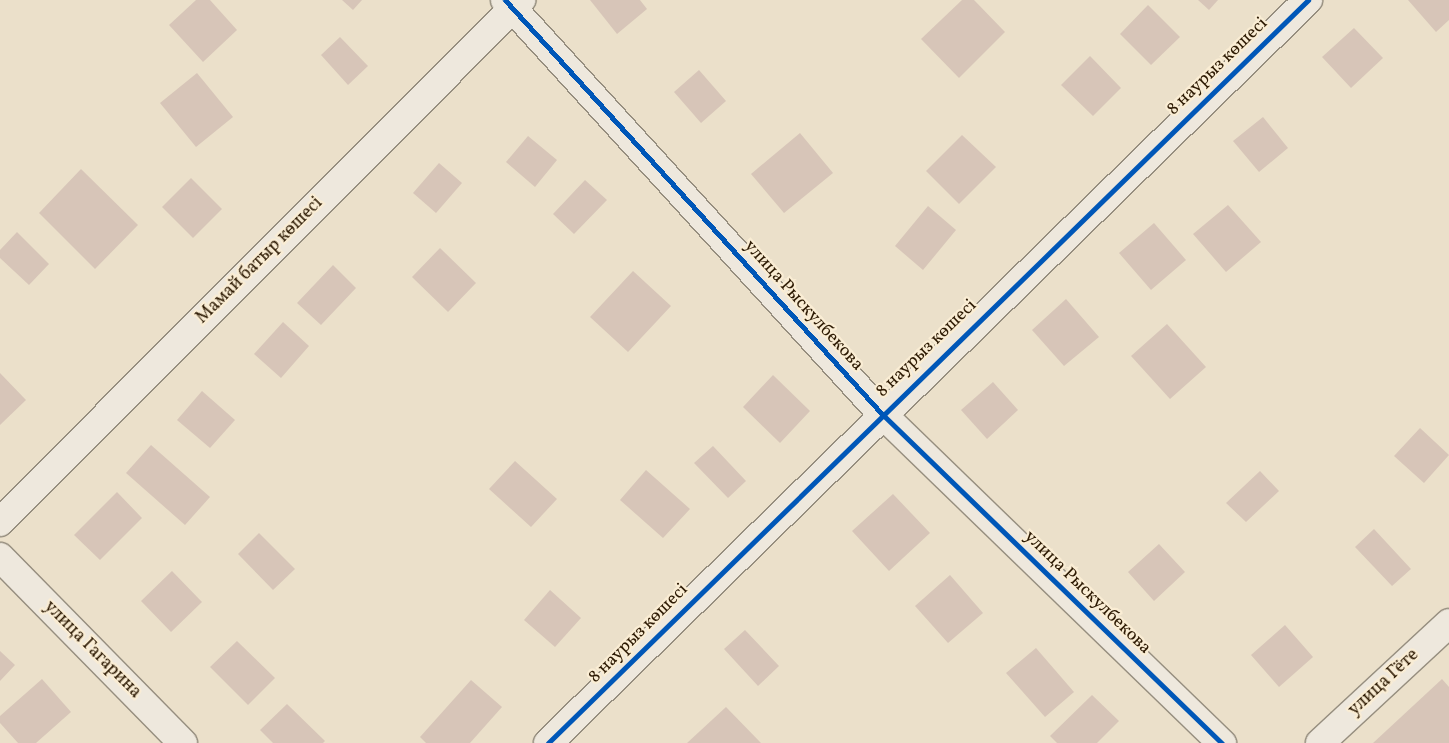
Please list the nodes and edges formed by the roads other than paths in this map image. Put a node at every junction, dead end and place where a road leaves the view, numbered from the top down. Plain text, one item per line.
1 (1308, 0) edge
2 (513, 3) edge
3 (882, 413) junction
4 (0, 522) edge
5 (0, 557) edge
6 (1449, 623) edge
7 (184, 743) edge
8 (548, 743) edge
9 (1222, 743) edge
10 (1320, 743) edge

1 - 3 street, 8 наурыз көшесі
2 - 3 street, улица Рыскулбекова
2 - 4 street, Мамай батыр көшесі
3 - 8 street, 8 наурыз көшесі
3 - 9 street, улица Рыскулбекова
5 - 7 street, улица Гагарина
6 - 10 street, улица Гёте

